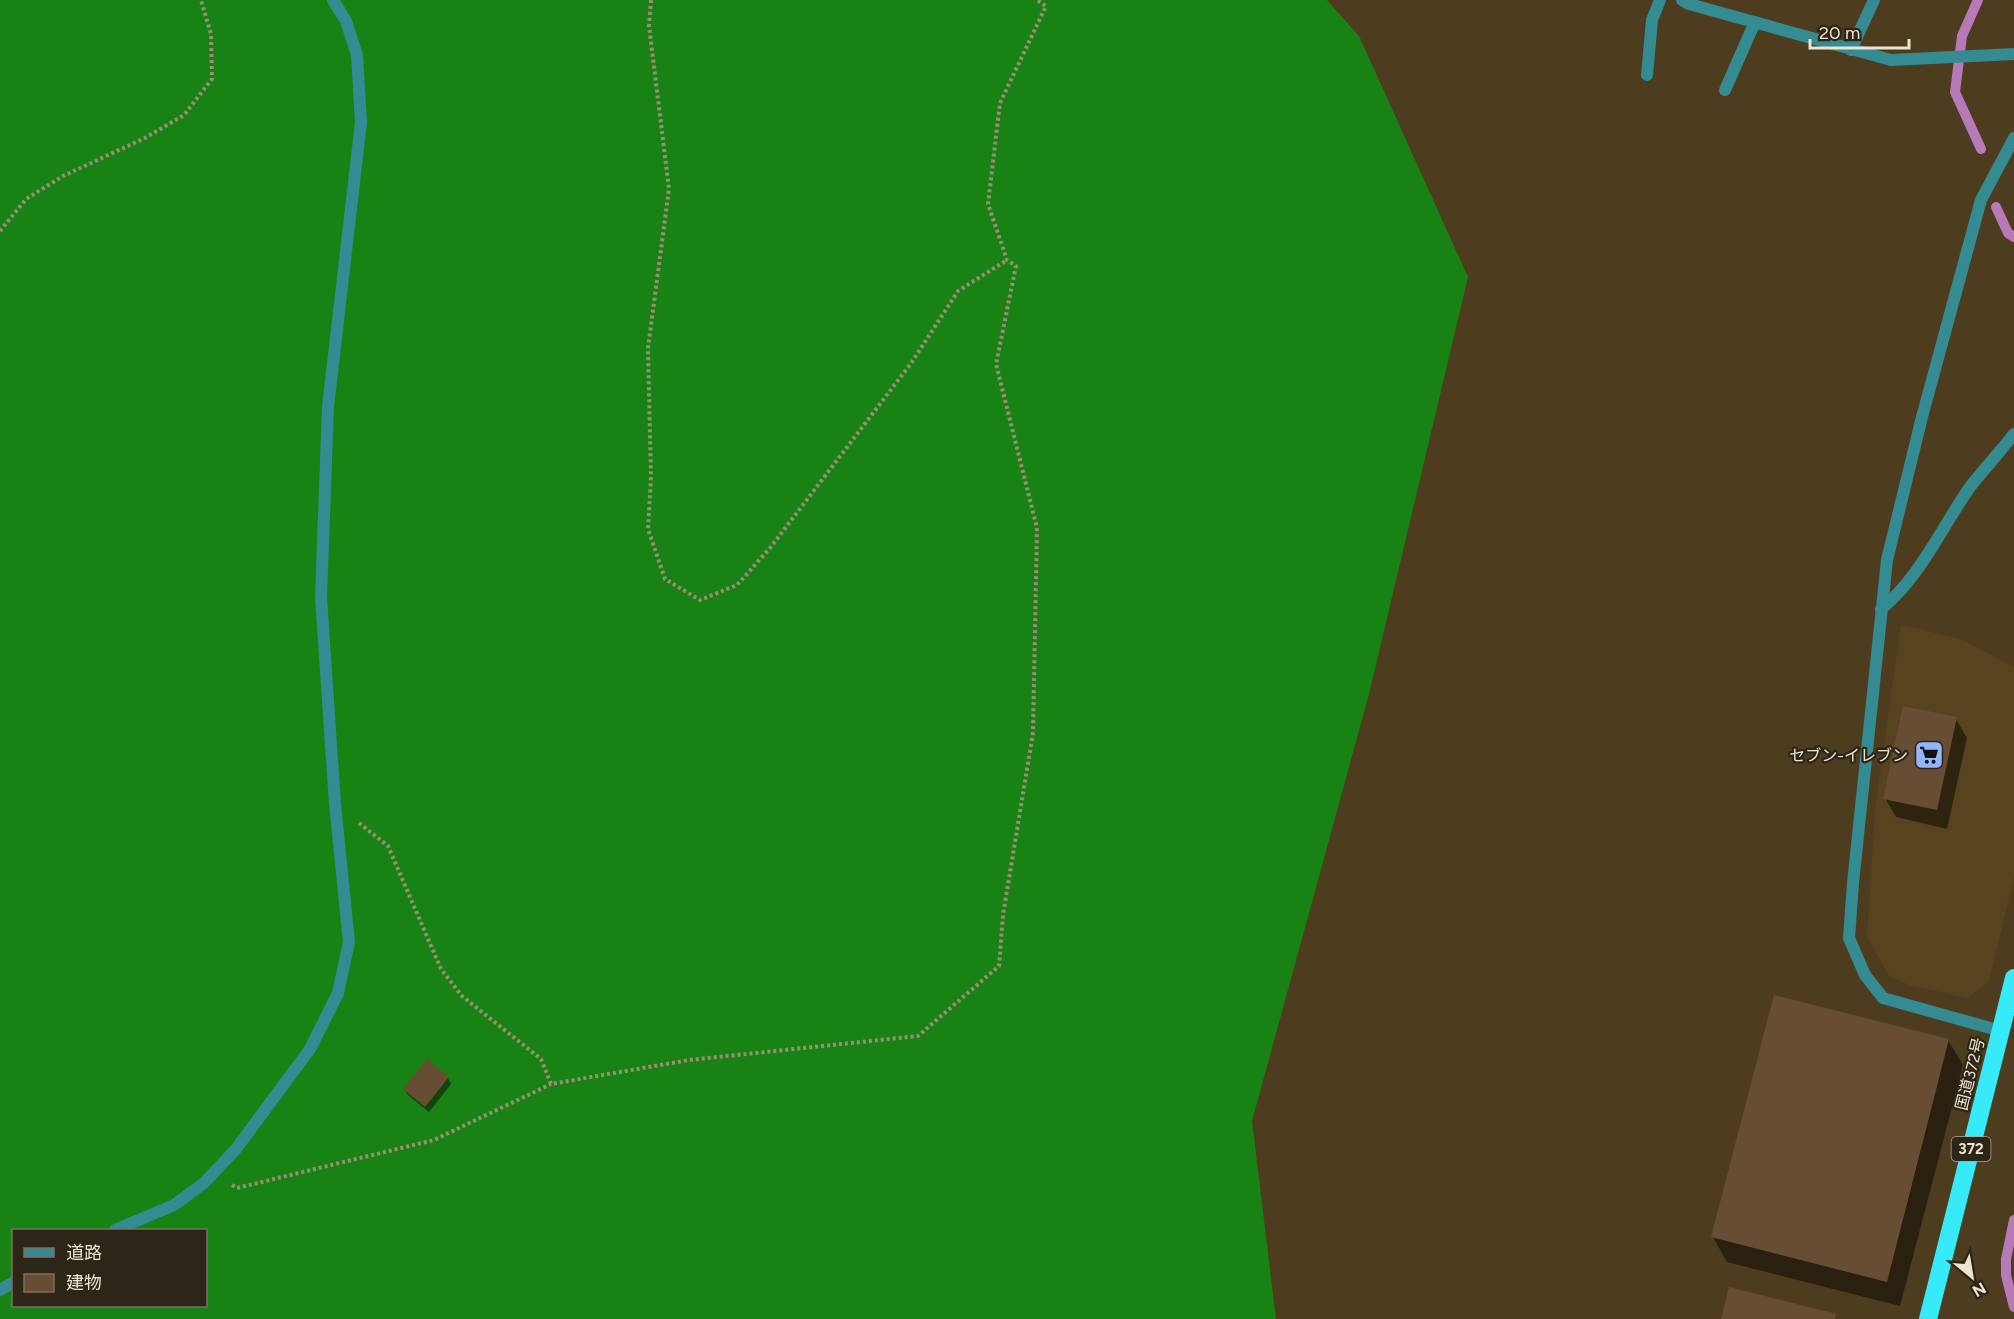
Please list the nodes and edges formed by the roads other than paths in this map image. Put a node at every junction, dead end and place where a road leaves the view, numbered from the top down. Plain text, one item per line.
1 (333, 0) edge
2 (1660, 0) edge
3 (1682, 0) edge
4 (1874, 0) edge
5 (1755, 22) junction
6 (1851, 50) junction
7 (2014, 54) edge
8 (1647, 75) dead end
9 (1725, 90) dead end
10 (2014, 138) edge
11 (2014, 434) edge
12 (1881, 609) junction
13 (2014, 978) edge
14 (2001, 1030) junction
15 (117, 1229) edge
16 (1928, 1319) edge

1 - 15 street
2 - 8 street
3 - 5 street
4 - 6 street
5 - 6 street
5 - 9 street
6 - 7 street
10 - 12 street
11 - 12 street
12 - 14 street
13 - 14 highway, 国道372号 / 372
14 - 16 highway, 国道372号 / 372

